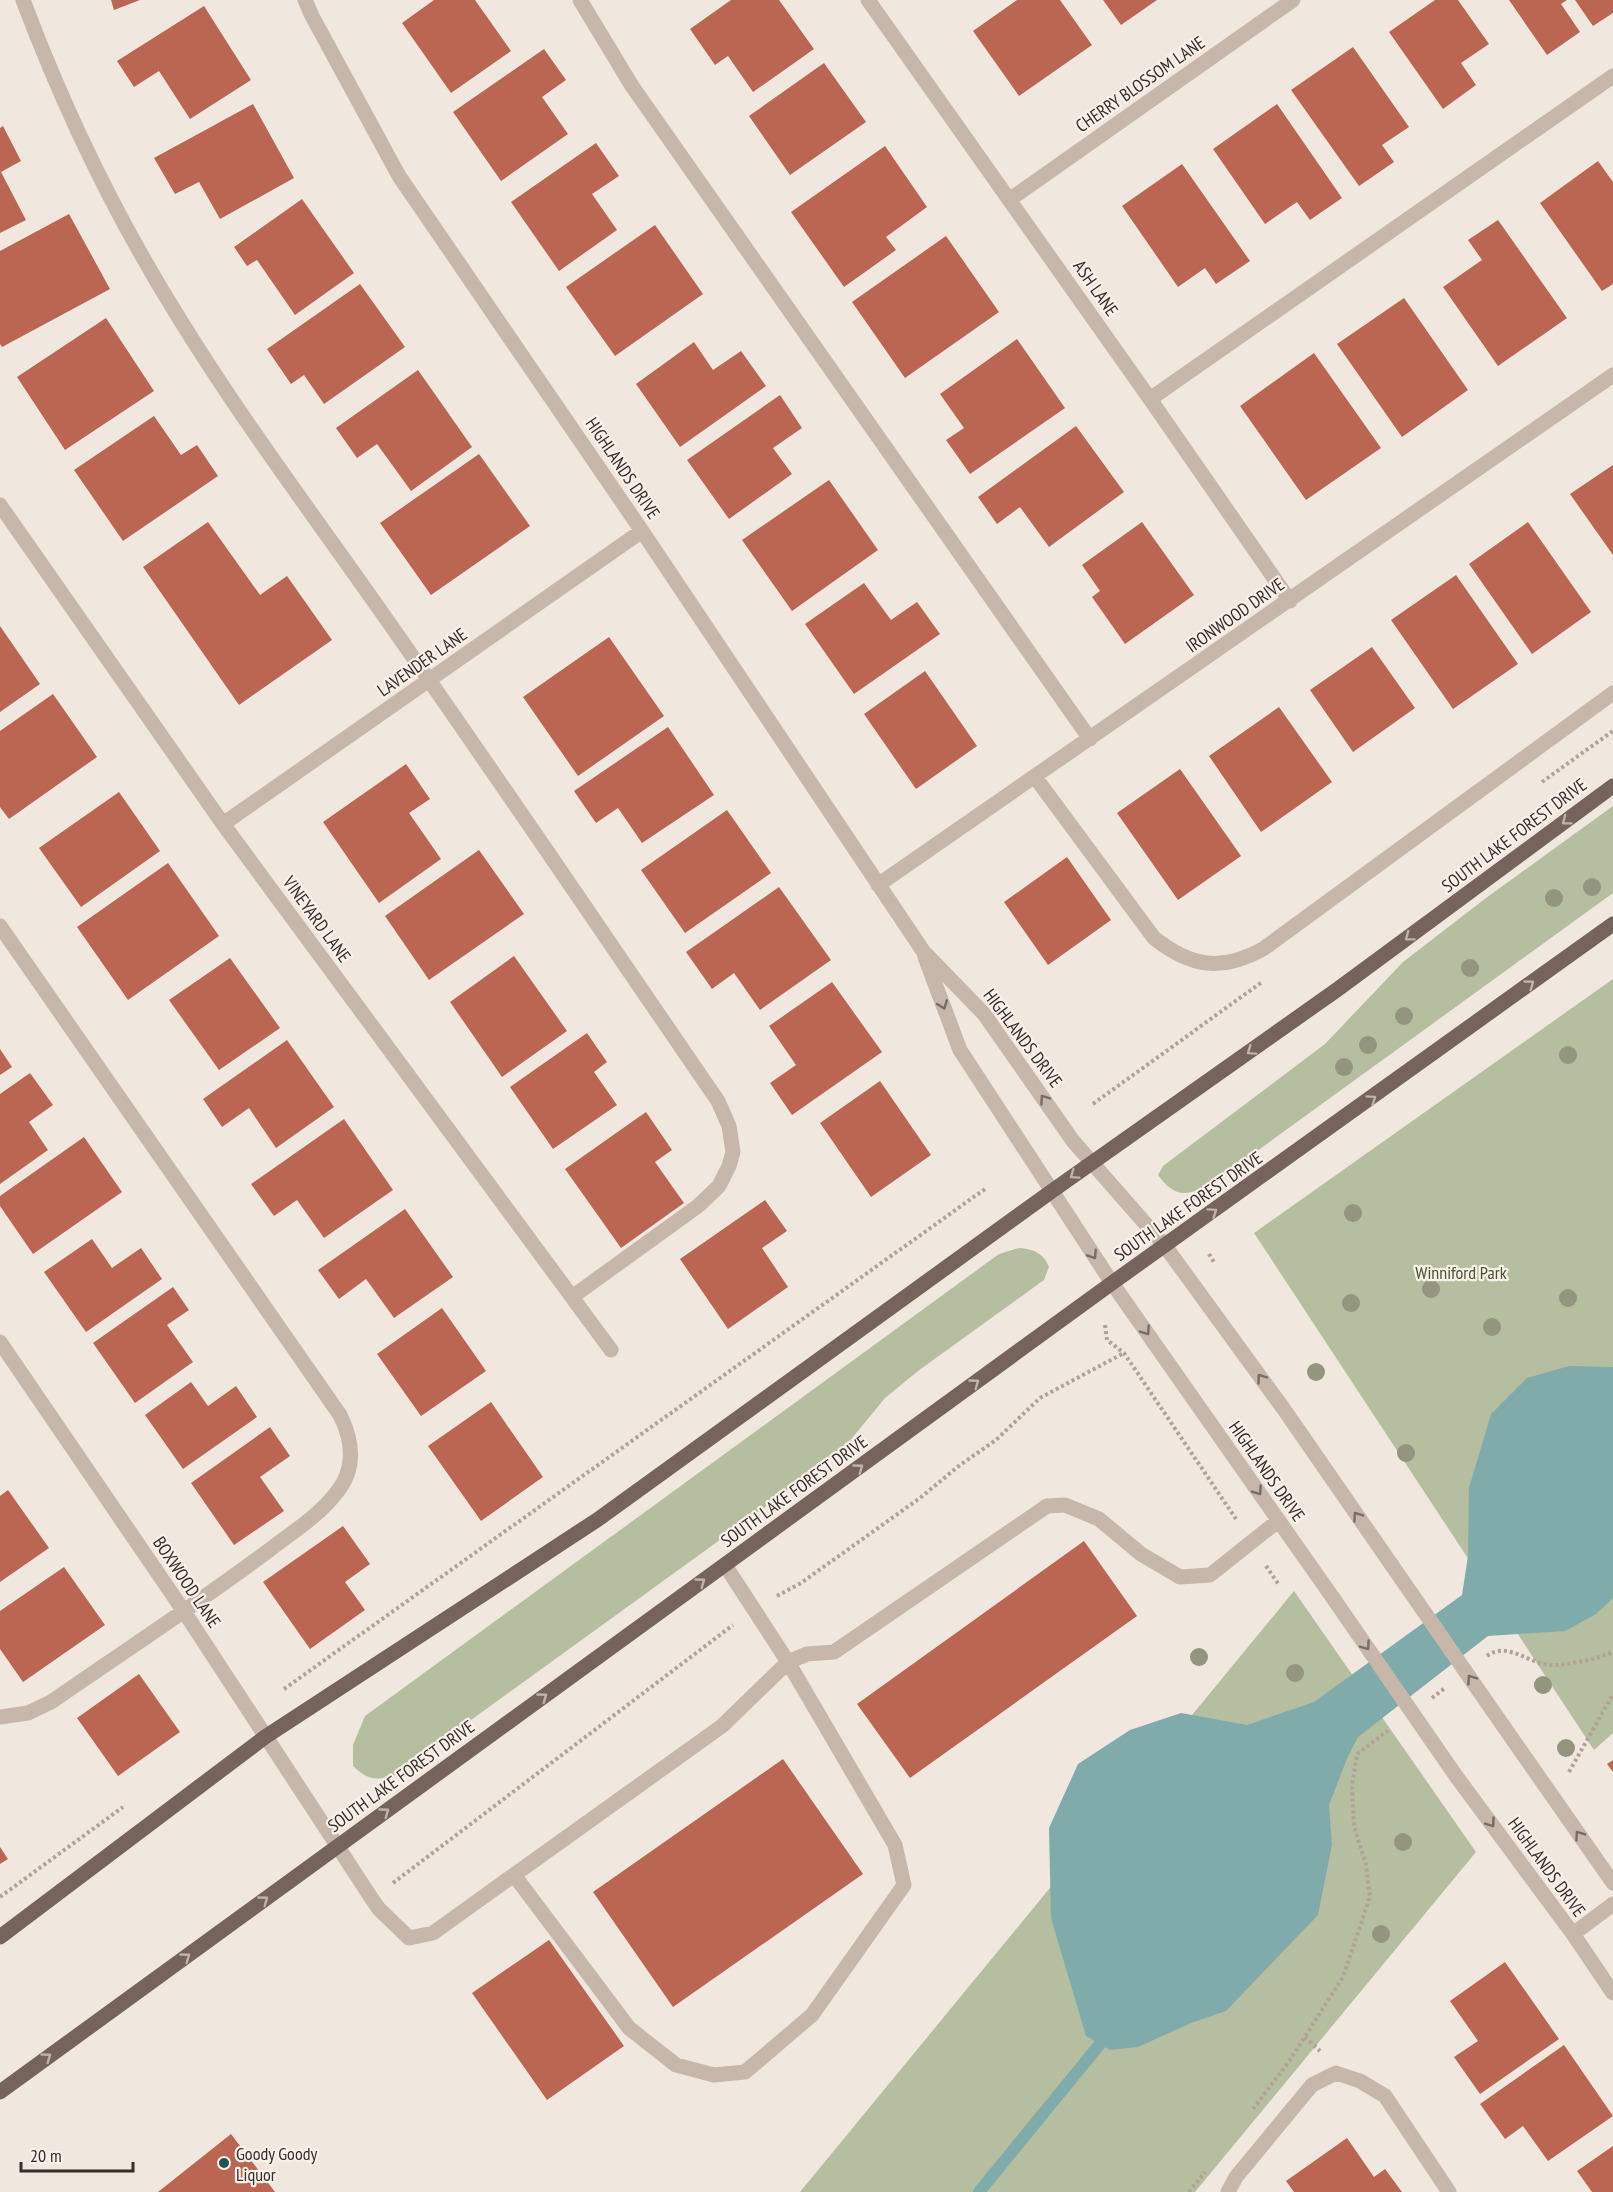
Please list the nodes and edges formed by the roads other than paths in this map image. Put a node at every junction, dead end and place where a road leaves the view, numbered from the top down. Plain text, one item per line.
1 (24, 0) edge
2 (305, 0) edge
3 (580, 0) edge
4 (868, 0) edge
5 (1293, 0) edge
6 (1613, 76) edge
7 (1009, 200) junction
8 (1613, 375) edge
9 (1150, 399) junction
10 (0, 505) edge
11 (642, 531) junction
12 (1290, 601) junction
13 (429, 680) junction
14 (1613, 693) edge
15 (1090, 739) junction
16 (1035, 777) junction
17 (1613, 786) edge
18 (224, 824) junction
19 (878, 885) junction
20 (1613, 924) edge
21 (0, 926) edge
22 (923, 951) junction
23 (1093, 1162) junction
24 (1052, 1191) junction
25 (1165, 1246) junction
26 (1112, 1283) junction
27 (572, 1297) junction
28 (0, 1342) edge
29 (611, 1350) dead end
30 (1278, 1521) junction
31 (724, 1565) junction
32 (183, 1610) junction
33 (788, 1662) junction
34 (0, 1717) edge
35 (265, 1737) junction
36 (338, 1846) junction
37 (514, 1875) junction
38 (1613, 1883) edge
39 (1613, 1904) edge
40 (1573, 1934) junction
41 (0, 1937) edge
42 (1613, 1993) edge
43 (0, 2092) edge
44 (1228, 2192) edge
45 (1449, 2192) edge

1 - 13 street
2 - 11 street, HIGHLANDS DRIVE
3 - 15 street
4 - 7 street, ASH LANE
5 - 7 street, CHERRY BLOSSOM LANE
6 - 9 street
7 - 9 street, ASH LANE
8 - 12 street, IRONWOOD DRIVE
9 - 12 street, ASH LANE
10 - 18 street, VINEYARD LANE
11 - 13 street, LAVENDER LANE
11 - 19 street, HIGHLANDS DRIVE
12 - 15 street, IRONWOOD DRIVE
13 - 18 street, LAVENDER LANE
13 - 27 street
14 - 16 street
15 - 16 street, IRONWOOD DRIVE
16 - 19 street, IRONWOOD DRIVE
17 -> 23 main road, SOUTH LAKE FOREST DRIVE
18 - 27 street, VINEYARD LANE
19 - 22 street, HIGHLANDS DRIVE
25 -> 20 main road, SOUTH LAKE FOREST DRIVE
21 - 32 street
23 -> 22 street, HIGHLANDS DRIVE
22 -> 24 street, HIGHLANDS DRIVE
23 -> 24 main road, SOUTH LAKE FOREST DRIVE
23 - 25 street, HIGHLANDS DRIVE
24 -> 26 street, HIGHLANDS DRIVE
24 - 35 main road, SOUTH LAKE FOREST DRIVE
25 - 26 main road, SOUTH LAKE FOREST DRIVE
38 -> 25 street, HIGHLANDS DRIVE, bridge
26 -> 30 street, HIGHLANDS DRIVE
31 -> 26 main road, SOUTH LAKE FOREST DRIVE
27 - 29 street, VINEYARD LANE
28 - 32 street, BOXWOOD LANE
30 - 33 street
30 -> 40 street, HIGHLANDS DRIVE, bridge
31 - 33 street
36 -> 31 main road, SOUTH LAKE FOREST DRIVE
32 - 34 street
32 - 35 street, BOXWOOD LANE
33 - 37 street
33 - 37 street
35 - 36 street, BOXWOOD LANE
35 - 41 main road, SOUTH LAKE FOREST DRIVE
36 - 37 street, BOXWOOD LANE
43 -> 36 main road, SOUTH LAKE FOREST DRIVE
39 - 40 street
40 - 42 street, HIGHLANDS DRIVE
44 - 45 street

